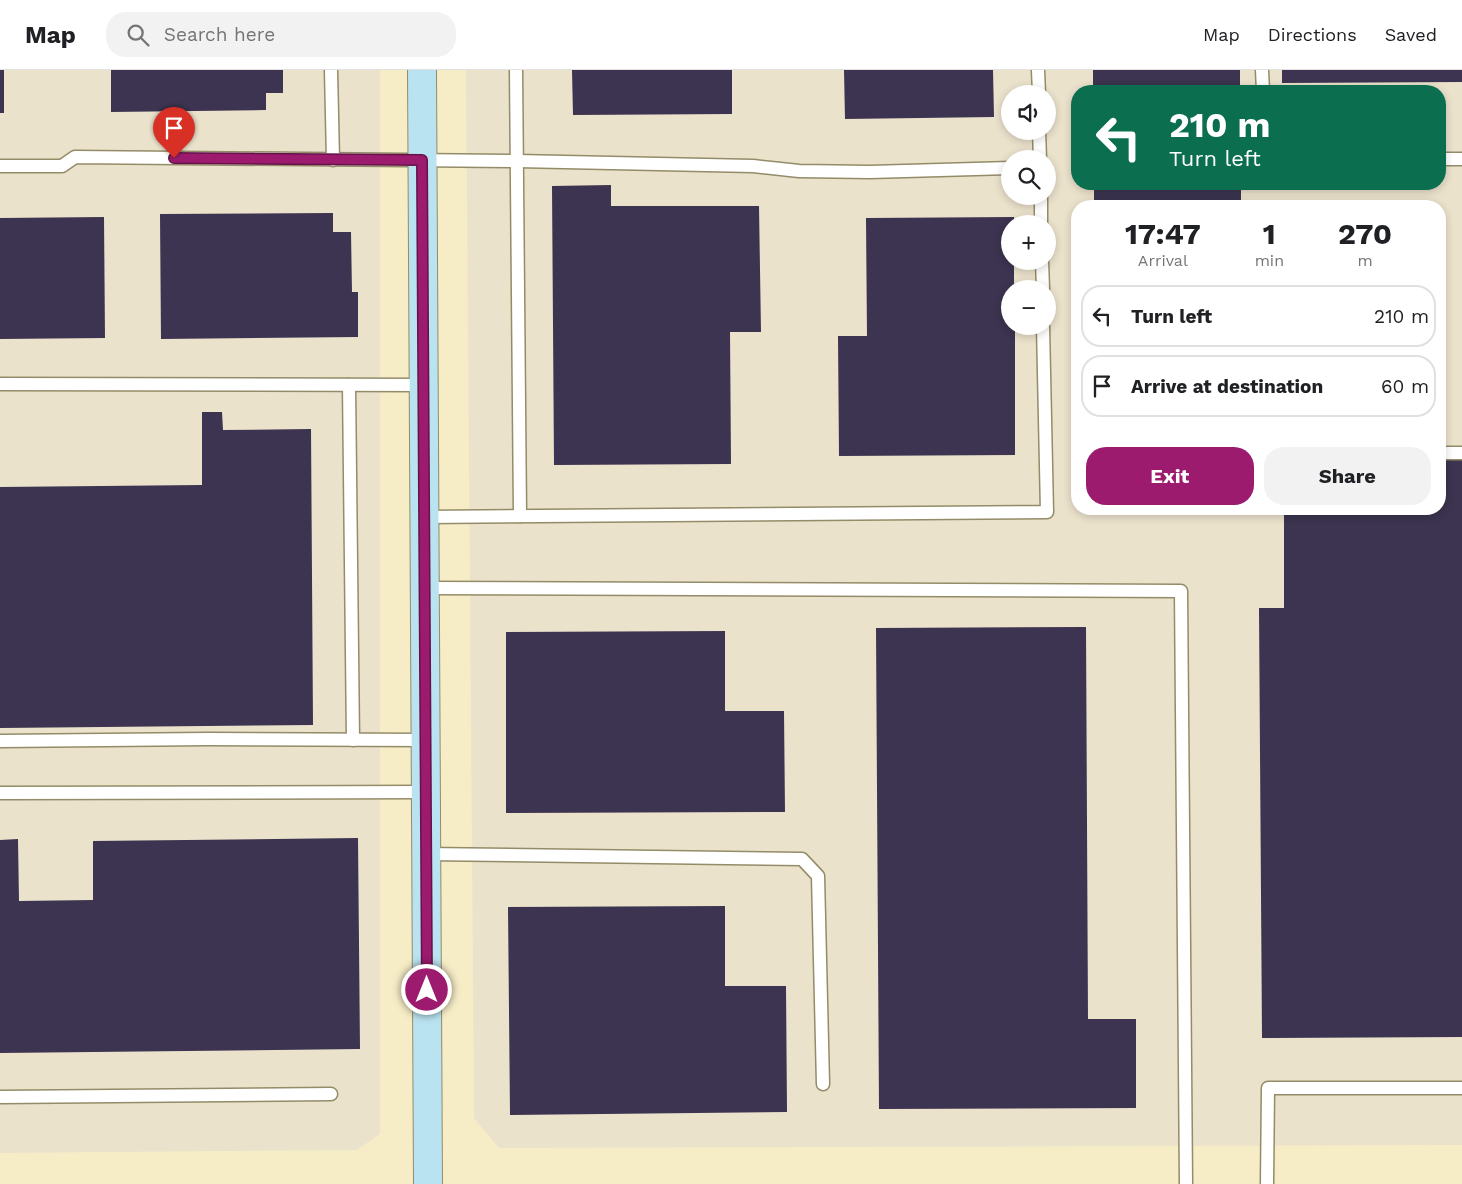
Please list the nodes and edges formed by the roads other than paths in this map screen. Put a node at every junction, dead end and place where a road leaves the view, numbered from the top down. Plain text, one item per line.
1 (332, 70) edge
2 (422, 70) edge
3 (516, 70) edge
4 (1038, 70) edge
5 (1262, 70) edge
6 (1039, 85) edge
7 (1263, 85) edge
8 (1446, 159) edge
9 (1462, 159) edge
10 (333, 160) junction
11 (422, 160) junction
12 (517, 161) junction
13 (0, 166) edge
14 (1001, 168) edge
15 (1044, 335) edge
16 (0, 384) edge
17 (349, 385) junction
18 (424, 385) junction
19 (1446, 453) edge
20 (1462, 453) edge
21 (520, 516) junction
22 (425, 517) junction
23 (425, 588) junction
24 (352, 740) junction
25 (426, 740) junction
26 (0, 741) edge
27 (426, 792) junction
28 (0, 793) edge
29 (426, 854) junction
30 (822, 1084) dead end
31 (1462, 1088) edge
32 (331, 1094) dead end
33 (0, 1097) edge
34 (428, 1184) edge
35 (1186, 1184) edge
36 (1267, 1184) edge

1 - 10 lane
2 - 11 street
3 - 12 lane
4 - 6 lane
5 - 7 lane
8 - 9 lane
10 - 11 lane
10 - 13 lane
11 - 12 lane
11 - 18 street
12 - 14 lane
12 - 21 lane
15 - 21 lane
16 - 17 lane
17 - 18 lane
17 - 24 lane
18 - 22 street
19 - 20 lane
21 - 22 lane
22 - 23 street
23 - 25 street
23 - 35 lane
24 - 25 lane
24 - 26 lane
25 - 27 street
27 - 28 lane
27 - 29 street
29 - 30 lane
29 - 34 street
31 - 36 lane
32 - 33 lane

